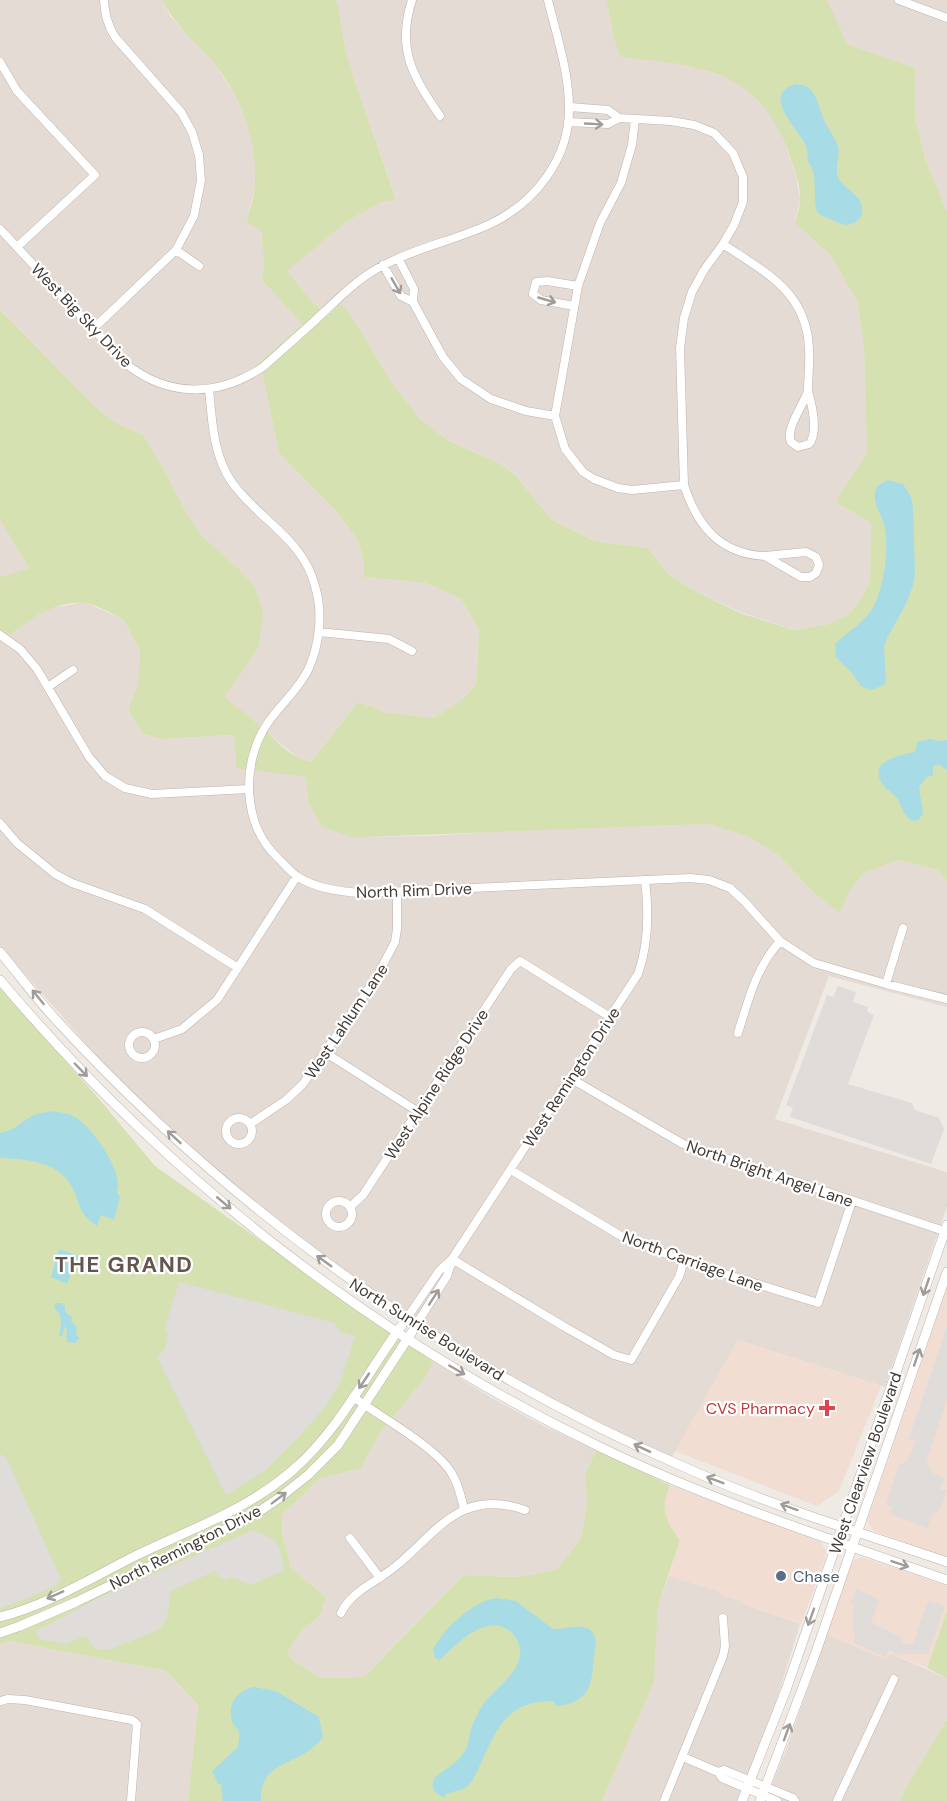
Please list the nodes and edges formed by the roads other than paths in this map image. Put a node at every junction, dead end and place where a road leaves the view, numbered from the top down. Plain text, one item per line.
1 (104, 0) edge
2 (412, 0) edge
3 (548, 0) edge
4 (899, 0) edge
5 (947, 18) edge
6 (0, 62) edge
7 (570, 107) junction
8 (440, 116) dead end
9 (619, 118) junction
10 (635, 119) junction
11 (568, 122) junction
12 (0, 229) edge
13 (723, 244) junction
14 (17, 247) junction
15 (177, 250) junction
16 (398, 258) junction
17 (383, 265) junction
18 (199, 266) dead end
19 (578, 286) junction
20 (412, 302) junction
21 (574, 306) junction
22 (94, 328) junction
23 (210, 389) junction
24 (808, 391) junction
25 (555, 416) junction
26 (684, 485) junction
27 (765, 556) junction
28 (319, 632) junction
29 (0, 635) edge
30 (412, 651) dead end
31 (73, 670) dead end
32 (48, 687) junction
33 (249, 789) junction
34 (0, 823) edge
35 (297, 876) junction
36 (645, 880) junction
37 (397, 892) junction
38 (903, 928) dead end
39 (780, 941) junction
40 (0, 952) edge
41 (238, 968) junction
42 (0, 980) edge
43 (886, 984) junction
44 (947, 999) edge
45 (610, 1017) junction
46 (738, 1033) dead end
47 (154, 1039) dead end
48 (326, 1053) junction
49 (570, 1078) junction
50 (417, 1111) junction
51 (250, 1124) dead end
52 (510, 1170) junction
53 (852, 1201) junction
54 (350, 1207) dead end
55 (946, 1230) edge
56 (452, 1259) junction
57 (684, 1261) junction
58 (947, 1272) edge
59 (402, 1325) junction
60 (412, 1332) junction
61 (353, 1397) junction
62 (364, 1405) junction
63 (695, 1472) junction
64 (687, 1485) junction
65 (464, 1509) junction
66 (525, 1510) dead end
67 (225, 1516) junction
68 (233, 1527) junction
69 (843, 1527) junction
70 (858, 1532) junction
71 (350, 1538) dead end
72 (169, 1541) junction
73 (838, 1542) junction
74 (853, 1548) junction
75 (175, 1554) junction
76 (947, 1563) edge
77 (380, 1578) junction
78 (945, 1579) edge
79 (74, 1586) junction
80 (80, 1600) junction
81 (341, 1613) dead end
82 (0, 1617) edge
83 (723, 1618) dead end
84 (0, 1633) edge
85 (894, 1679) dead end
86 (0, 1701) edge
87 (683, 1757) junction
88 (749, 1785) junction
89 (763, 1794) edge
90 (130, 1801) edge
91 (664, 1801) edge
92 (742, 1801) edge
93 (777, 1801) edge
94 (795, 1801) edge
95 (837, 1801) edge

1 - 15 street
2 - 8 street
3 - 7 street, West Big Sky Drive
4 - 5 street
6 - 14 street
7 - 9 street
7 - 11 street, West Big Sky Drive
9 - 10 street
11 -> 9 street
10 - 13 street
10 - 19 street
11 - 16 street, West Big Sky Drive
12 - 14 street, West Big Sky Drive
13 - 24 street
13 - 26 street
14 - 22 street, West Big Sky Drive
15 - 18 street
15 - 22 street
16 - 17 street, West Big Sky Drive
16 - 20 street
17 -> 20 street
17 - 23 street, West Big Sky Drive
19 - 21 street
19 -> 21 street
20 - 25 street
21 - 25 street
22 - 23 street, West Big Sky Drive
23 - 28 street, North Rim Drive
24 - 24 street
25 - 26 street
26 - 27 street
27 - 27 street
28 - 30 street
28 - 33 street, North Rim Drive
29 - 32 street
31 - 32 street
32 - 33 street
33 - 35 street, North Rim Drive
34 - 41 street
35 - 37 street, North Rim Drive
35 - 41 street
36 - 37 street, North Rim Drive
36 - 39 street, North Rim Drive
36 - 45 street, West Remington Drive
37 - 48 street, West Lahlum Lane
38 - 43 street
39 - 43 street, North Rim Drive
39 - 46 street
59 -> 40 street, North Sunrise Boulevard
41 - 47 street
42 -> 59 street, North Sunrise Boulevard
43 - 44 street, North Rim Drive
45 - 49 street, West Remington Drive
45 - 50 street, West Alpine Ridge Drive
48 - 50 street
48 - 51 street, West Lahlum Lane
49 - 52 street, West Remington Drive
49 - 53 street, North Bright Angel Lane
50 - 54 street, West Alpine Ridge Drive
52 - 56 street, West Remington Drive
52 - 57 street, North Carriage Lane
53 - 55 street, North Bright Angel Lane
53 - 57 street, North Carriage Lane
55 -> 69 street, West Clearview Boulevard
56 - 57 street
56 - 59 street, West Remington Drive
60 -> 56 street, West Remington Drive
70 -> 58 street, West Clearview Boulevard
59 - 60 street, North Sunrise Boulevard
59 - 60 street, North Sunrise Boulevard
59 -> 61 street, North Remington Drive
60 - 62 street, North Remington Drive
63 -> 60 street, North Sunrise Boulevard
60 -> 64 street, North Sunrise Boulevard
61 - 62 street
61 - 67 street, North Remington Drive
62 - 65 street
68 -> 62 street, North Remington Drive
63 - 64 street
69 -> 63 street, North Sunrise Boulevard
64 - 73 street, North Sunrise Boulevard
65 - 66 street
65 - 77 street
67 - 68 street
67 - 72 street, North Remington Drive
68 - 75 street, North Remington Drive
69 - 70 street, North Sunrise Boulevard
69 - 73 street, West Clearview Boulevard
70 - 74 street, West Clearview Boulevard
70 - 76 street, North Sunrise Boulevard
71 - 77 street
72 - 75 street
72 - 79 street, North Remington Drive
73 - 74 street, North Sunrise Boulevard
73 -> 88 street, West Clearview Boulevard
74 -> 78 street, North Sunrise Boulevard
89 -> 74 street, West Clearview Boulevard
75 - 80 street, North Remington Drive
77 - 81 street
79 - 80 street
79 -> 82 street, North Remington Drive
80 - 84 street, North Remington Drive
83 - 87 street
85 - 95 street
86 - 90 street
87 - 88 street
87 - 91 street
88 - 89 street
88 - 92 street, West Clearview Boulevard
89 - 93 street
89 - 94 street

